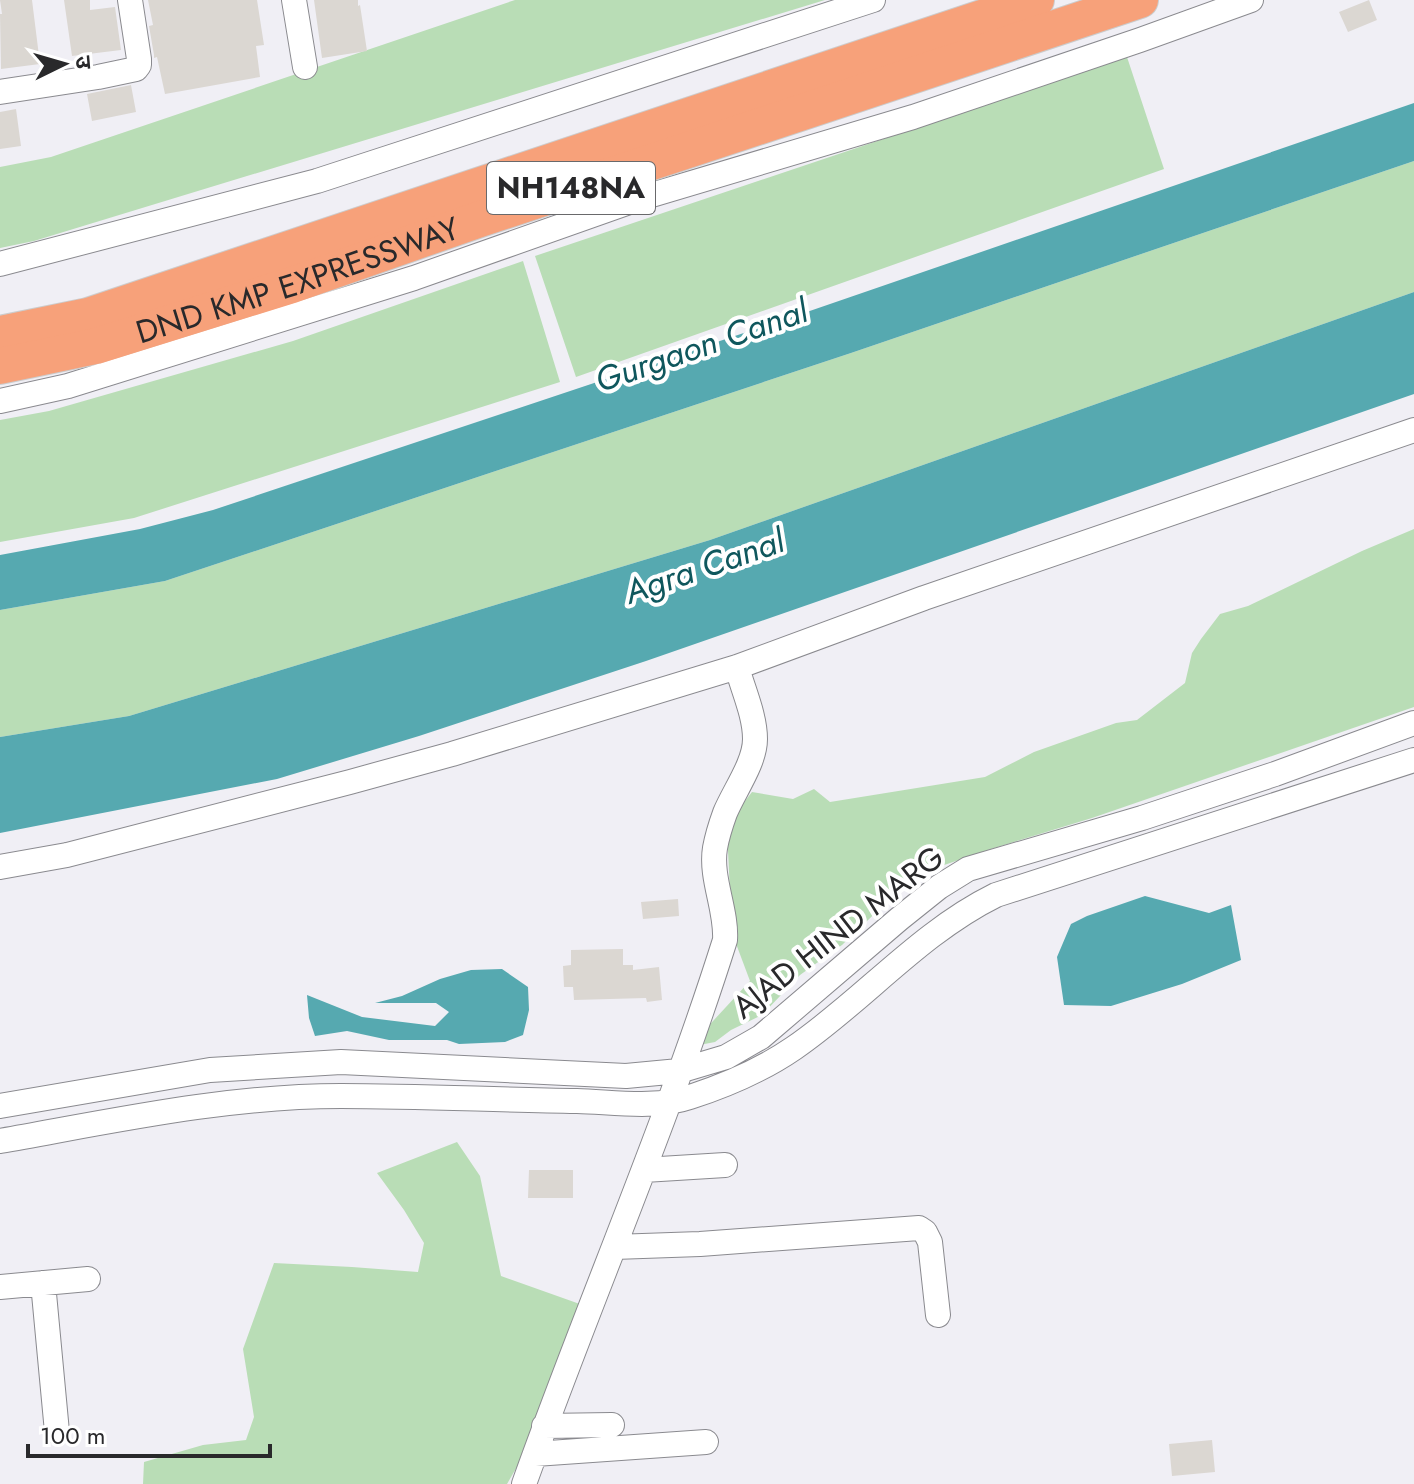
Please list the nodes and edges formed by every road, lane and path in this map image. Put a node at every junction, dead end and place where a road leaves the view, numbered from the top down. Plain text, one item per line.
1 (130, 0) edge
2 (294, 0) edge
3 (873, 0) edge
4 (1036, 0) edge
5 (1140, 0) edge
6 (1251, 0) edge
7 (305, 67) dead end
8 (0, 92) edge
9 (0, 264) edge
10 (0, 334) edge
11 (0, 366) edge
12 (0, 401) edge
13 (1414, 430) edge
14 (737, 667) junction
15 (1414, 723) edge
16 (1414, 760) edge
17 (0, 867) edge
18 (679, 1071) junction
19 (669, 1104) junction
20 (0, 1106) edge
21 (0, 1141) edge
22 (725, 1165) dead end
23 (644, 1170) junction
24 (614, 1247) junction
25 (88, 1279) dead end
26 (43, 1283) junction
27 (0, 1287) edge
28 (938, 1315) dead end
29 (612, 1425) dead end
30 (544, 1426) junction
31 (57, 1432) dead end
32 (706, 1442) dead end
33 (535, 1454) junction
34 (524, 1484) edge

1 - 8 street
2 - 7 street
3 - 9 street
4 - 10 highway, DND KMP EXPRESSWAY / NH148NA
5 - 11 highway, DND KMP EXPRESSWAY / NH148NA
6 - 12 street
13 - 14 street
14 - 17 street
14 - 18 street
15 - 18 street, AJAD HIND MARG
16 - 19 street
18 - 19 street
18 - 20 street, AJAD HIND MARG
19 - 21 street
19 - 23 street
22 - 23 street
23 - 24 street
24 - 28 street
24 - 30 street
25 - 26 street
26 - 27 street
26 - 31 street
29 - 30 street
30 - 33 street
32 - 33 street
33 - 34 street

